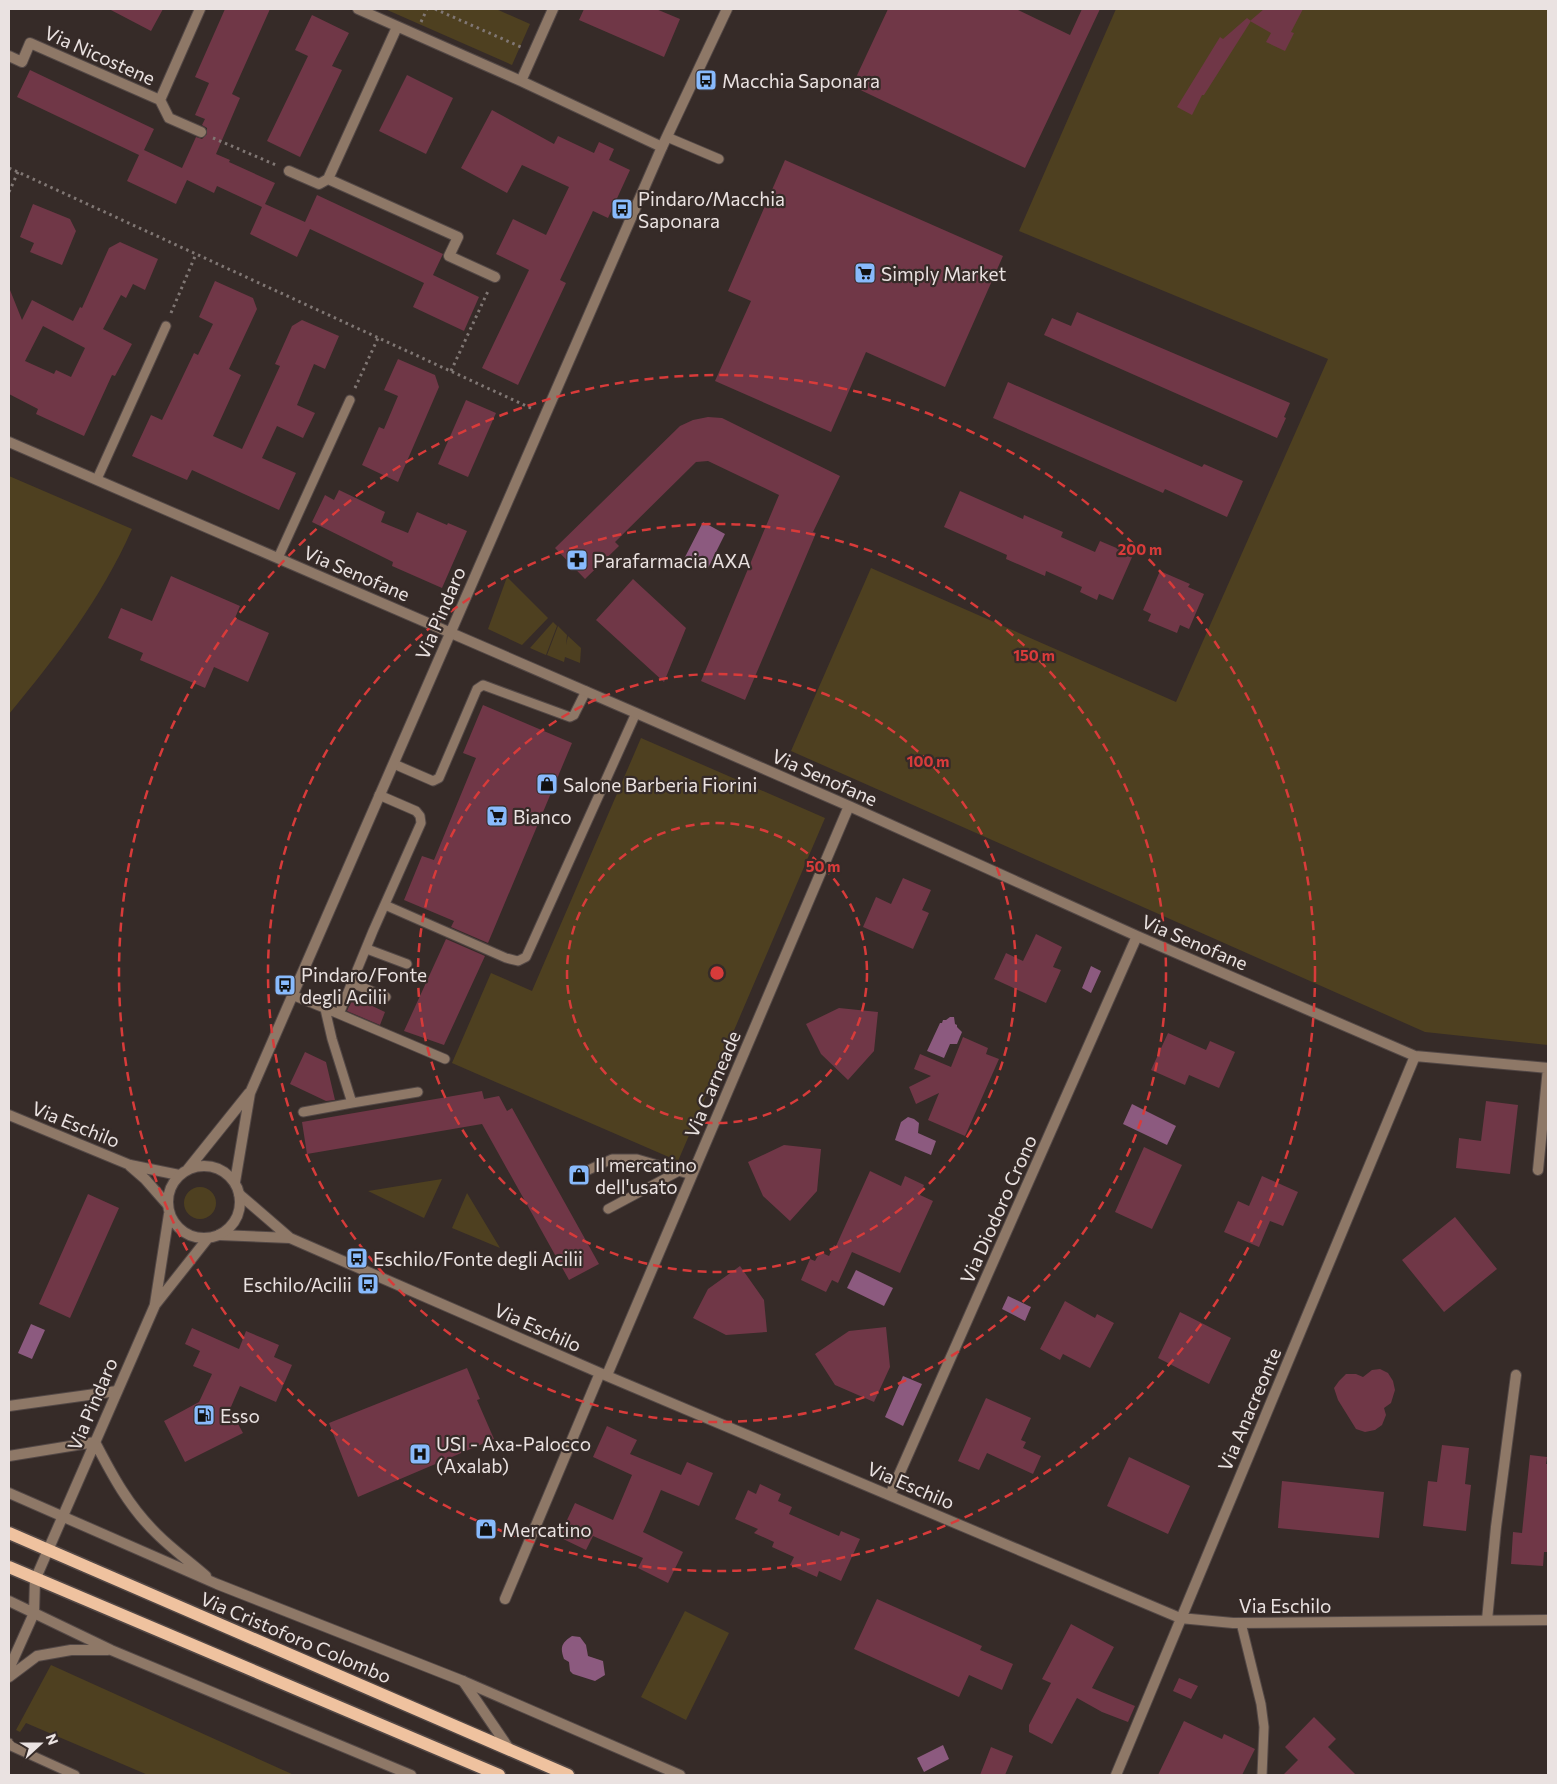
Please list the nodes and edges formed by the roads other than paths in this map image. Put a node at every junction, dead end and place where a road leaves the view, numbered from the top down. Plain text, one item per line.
1 (200, 9) edge
2 (358, 9) edge
3 (553, 9) edge
4 (727, 9) edge
5 (397, 26) junction
6 (9, 56) edge
7 (521, 81) junction
8 (160, 100) junction
9 (201, 132) road end
10 (666, 137) junction
11 (662, 148) junction
12 (719, 159) dead end
13 (289, 171) road end
14 (328, 179) junction
15 (495, 277) road end
16 (166, 326) road end
17 (350, 400) road end
18 (9, 442) edge
19 (97, 479) junction
20 (278, 558) junction
21 (450, 632) junction
22 (586, 691) junction
23 (636, 713) junction
24 (394, 764) junction
25 (380, 795) junction
26 (849, 806) junction
27 (385, 905) junction
28 (1137, 936) junction
29 (367, 949) junction
30 (407, 964) dead end
31 (352, 983) junction
32 (292, 995) junction
33 (386, 997) dead end
34 (325, 1009) junction
35 (340, 1014) junction
36 (1415, 1056) junction
37 (445, 1059) dead end
38 (1548, 1068) edge
39 (250, 1092) junction
40 (418, 1092) dead end
41 (352, 1103) junction
42 (303, 1112) dead end
43 (9, 1116) edge
44 (130, 1165) junction
45 (1538, 1170) dead end
46 (679, 1171) junction
47 (184, 1172) junction
48 (584, 1172) dead end
49 (692, 1175) junction
50 (235, 1182) junction
51 (239, 1194) junction
52 (168, 1209) junction
53 (608, 1209) dead end
54 (219, 1235) junction
55 (208, 1238) junction
56 (290, 1238) junction
57 (155, 1306) junction
58 (603, 1374) junction
59 (1516, 1375) dead end
60 (117, 1391) junction
61 (9, 1406) edge
62 (95, 1442) junction
63 (9, 1456) edge
64 (9, 1493) edge
65 (890, 1496) junction
66 (63, 1516) junction
67 (9, 1533) edge
68 (48, 1550) junction
69 (9, 1567) edge
70 (35, 1580) junction
71 (217, 1584) junction
72 (505, 1599) dead end
73 (9, 1601) edge
74 (34, 1613) junction
75 (1180, 1618) junction
76 (1486, 1620) junction
77 (1548, 1620) edge
78 (1241, 1623) junction
79 (111, 1650) junction
80 (9, 1669) edge
81 (9, 1677) edge
82 (464, 1681) junction
83 (9, 1743) edge
84 (510, 1750) junction
85 (75, 1775) edge
86 (411, 1775) edge
87 (499, 1775) edge
88 (568, 1775) edge
89 (680, 1775) edge
90 (1116, 1775) edge
91 (1262, 1775) edge

1 - 8 street, Via Nicostene
2 - 5 street
3 - 7 street
4 - 10 street, Via Pindaro
5 - 7 street
5 - 14 street
6 - 8 street, Via Nicostene
7 - 11 street
8 - 9 street, Via Nicostene
10 - 11 street, Via Pindaro
10 - 12 lane
11 - 21 street, Via Pindaro
13 - 14 street
14 - 15 street
16 - 19 lane
17 - 20 lane
18 - 19 street, Via Senofane
19 - 20 street, Via Senofane
20 - 21 street, Via Senofane
21 - 22 street, Via Senofane
21 - 24 street, Via Pindaro
22 - 23 street, Via Senofane
22 - 24 lane
23 - 26 street, Via Senofane
23 - 27 lane
24 - 25 street, Via Pindaro
25 - 27 lane
25 - 32 street, Via Pindaro
26 - 28 street, Via Senofane
26 - 49 street, Via Carneade
27 - 29 lane
28 - 36 street, Via Senofane
28 - 65 street, Via Diodoro Crono
29 - 30 lane
29 - 31 lane
31 - 33 lane
31 - 35 lane
32 - 34 lane
32 - 39 street, Via Pindaro
34 - 35 lane
34 - 41 lane
35 - 37 lane
36 - 38 street, Via Senofane
36 - 75 street, Via Anacreonte
38 - 45 street
39 - 47 street
39 - 50 street
40 - 41 lane
41 - 42 lane
43 - 44 street, Via Eschilo
44 - 47 street
44 - 52 street
46 - 48 lane
46 - 49 lane
46 - 53 lane
47 - 50 street
47 - 52 street
49 - 58 street, Via Carneade
50 - 51 street
51 - 54 street
51 - 56 street
52 - 55 street
52 - 57 street
54 - 55 street
54 - 56 street
55 - 57 street
56 - 58 street, Via Eschilo
57 - 60 street, Via Pindaro
58 - 65 street, Via Eschilo
58 - 72 street, Via Carneade
59 - 76 street
60 - 61 street
60 - 62 street, Via Pindaro
62 - 63 street
62 - 66 street, Via Pindaro
62 - 71 street, Via Cristoforo Colombo
64 - 66 street, Via Cristoforo Colombo
65 - 75 street, Via Eschilo
66 - 68 street, Via Pindaro
66 - 71 street, Via Cristoforo Colombo
67 - 68 main road, Via Cristoforo Colombo
68 - 70 street, Via Pindaro
68 - 84 main road, Via Cristoforo Colombo
69 - 70 main road
70 - 74 street
70 - 87 main road
71 - 82 street, Via Cristoforo Colombo
73 - 74 street
74 - 79 street
74 - 80 street
75 - 78 street, Via Eschilo
75 - 90 street, Via Anacreonte
76 - 77 street, Via Eschilo
76 - 78 street, Via Eschilo
78 - 91 lane
79 - 81 street
79 - 86 street
82 - 84 street
82 - 89 street, Via Cristoforo Colombo
83 - 85 lane
84 - 88 main road, Via Cristoforo Colombo

